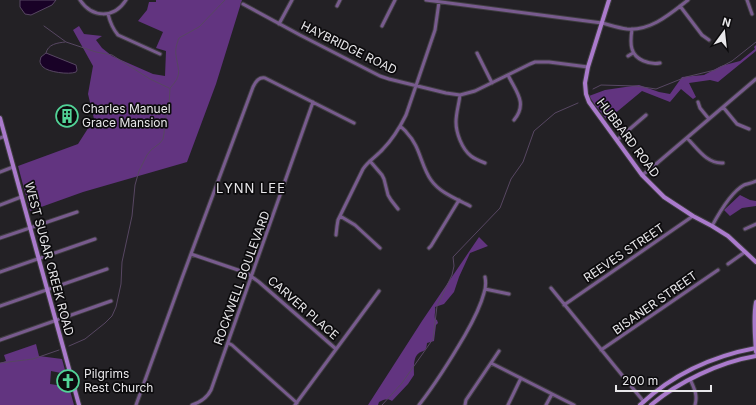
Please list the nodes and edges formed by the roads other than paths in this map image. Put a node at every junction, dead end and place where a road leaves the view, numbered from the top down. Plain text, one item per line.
1 (80, 0) edge
2 (126, 0) edge
3 (292, 0) edge
4 (340, 0) edge
5 (395, 0) edge
6 (426, 0) edge
7 (609, 0) edge
8 (688, 0) edge
9 (747, 0) edge
10 (440, 2) junction
11 (243, 4) dead end
12 (337, 6) dead end
13 (680, 6) junction
14 (108, 14) junction
15 (752, 14) dead end
16 (602, 23) junction
17 (279, 24) junction
18 (382, 26) dead end
19 (632, 29) junction
20 (709, 40) dead end
21 (477, 53) dead end
22 (633, 53) junction
23 (160, 54) dead end
24 (628, 56) dead end
25 (660, 63) dead end
26 (588, 67) junction
27 (508, 75) junction
28 (756, 79) edge
29 (492, 83) junction
30 (416, 86) junction
31 (460, 95) junction
32 (314, 102) junction
33 (698, 102) dead end
34 (723, 107) junction
35 (646, 115) dead end
36 (0, 118) edge
37 (709, 119) junction
38 (514, 120) dead end
39 (354, 123) dead end
40 (400, 126) junction
41 (749, 129) dead end
42 (5, 136) junction
43 (0, 138) edge
44 (688, 138) junction
45 (617, 140) junction
46 (370, 161) junction
47 (485, 162) dead end
48 (723, 163) dead end
49 (13, 167) junction
50 (0, 172) edge
51 (642, 175) junction
52 (756, 181) edge
53 (22, 197) junction
54 (459, 200) junction
55 (0, 205) edge
56 (470, 206) dead end
57 (398, 209) dead end
58 (77, 212) dead end
59 (340, 216) junction
60 (693, 216) junction
61 (756, 224) edge
62 (712, 226) junction
63 (30, 228) junction
64 (745, 229) dead end
65 (336, 235) dead end
66 (0, 238) edge
67 (96, 239) dead end
68 (380, 248) dead end
69 (429, 248) dead end
70 (745, 252) junction
71 (191, 254) junction
72 (39, 258) junction
73 (756, 262) edge
74 (728, 264) dead end
75 (107, 269) dead end
76 (718, 270) dead end
77 (0, 272) edge
78 (252, 277) junction
79 (485, 277) dead end
80 (551, 288) dead end
81 (47, 289) junction
82 (485, 289) junction
83 (380, 291) dead end
84 (509, 294) dead end
85 (111, 300) dead end
86 (756, 302) edge
87 (564, 304) junction
88 (0, 306) edge
89 (55, 320) junction
90 (0, 340) edge
91 (228, 343) junction
92 (756, 348) edge
93 (336, 349) junction
94 (602, 350) junction
95 (499, 352) dead end
96 (756, 352) edge
97 (756, 356) edge
98 (491, 363) junction
99 (521, 378) junction
100 (690, 379) junction
101 (552, 394) junction
102 (642, 403) edge
103 (202, 404) edge
104 (296, 404) edge
105 (79, 405) edge
106 (136, 405) edge
107 (192, 405) edge
108 (419, 405) edge
109 (464, 405) edge
110 (508, 405) edge
111 (546, 405) edge
112 (574, 405) edge
113 (651, 405) edge
114 (695, 405) edge

1 - 14 street
2 - 14 street
3 - 17 street
4 - 12 street
5 - 18 street
6 - 10 street
7 - 16 main road, HUBBARD ROAD
8 - 13 street
9 - 15 street
10 - 16 street
10 - 30 street
11 - 17 street, HAYBRIDGE ROAD
13 - 19 street
13 - 20 street
14 - 23 street
16 - 19 street
16 - 26 main road, HUBBARD ROAD
17 - 30 street, HAYBRIDGE ROAD
19 - 22 street
21 - 29 street
22 - 24 street
22 - 25 street
26 - 27 street, HAYBRIDGE ROAD
26 - 45 main road, HUBBARD ROAD
27 - 29 street, HAYBRIDGE ROAD
27 - 38 street
28 - 34 street
29 - 31 street, HAYBRIDGE ROAD
30 - 31 street, HAYBRIDGE ROAD
30 - 40 street
31 - 47 street
32 - 39 street
32 - 71 street
32 - 78 street, ROCKWELL BOULEVARD
33 - 37 street
34 - 37 street
34 - 41 street
35 - 45 street
36 - 42 main road, WEST SUGAR CREEK ROAD
37 - 44 street
40 - 46 street
40 - 54 street
42 - 43 street
42 - 49 main road, WEST SUGAR CREEK ROAD
44 - 48 street
44 - 51 street
45 - 51 main road, HUBBARD ROAD
46 - 57 street
46 - 59 street
49 - 50 street
49 - 53 main road, WEST SUGAR CREEK ROAD
51 - 60 main road, HUBBARD ROAD
52 - 62 street
53 - 55 street
53 - 63 main road, WEST SUGAR CREEK ROAD
54 - 56 street
54 - 69 street
58 - 63 street
59 - 65 street
59 - 68 street
60 - 62 main road, HUBBARD ROAD
60 - 87 street, REEVES STREET
61 - 64 street
62 - 70 main road, HUBBARD ROAD
63 - 66 street
63 - 72 main road, WEST SUGAR CREEK ROAD
67 - 72 street
70 - 73 main road, HUBBARD ROAD
70 - 74 street
71 - 78 street, CARVER PLACE
71 - 106 street
72 - 77 street
72 - 81 main road, WEST SUGAR CREEK ROAD
75 - 81 street
76 - 94 street, BISANER STREET
78 - 91 street, ROCKWELL BOULEVARD
78 - 93 street, CARVER PLACE
79 - 82 street
80 - 87 street
81 - 88 street
81 - 89 main road, WEST SUGAR CREEK ROAD
82 - 84 street
82 - 108 street
83 - 93 street
85 - 89 street
86 - 92 main road
87 - 94 street
89 - 90 street
89 - 105 main road, WEST SUGAR CREEK ROAD
91 - 103 street, ROCKWELL BOULEVARD
91 - 104 street
92 - 96 main road
92 - 102 main road
93 - 104 street
94 - 102 street
95 - 98 street
97 - 100 main road
98 - 99 street
98 - 109 street
99 - 101 street
99 - 110 street
100 - 113 main road
100 - 114 street
101 - 111 street
101 - 112 street
103 - 107 street, ROCKWELL BOULEVARD

